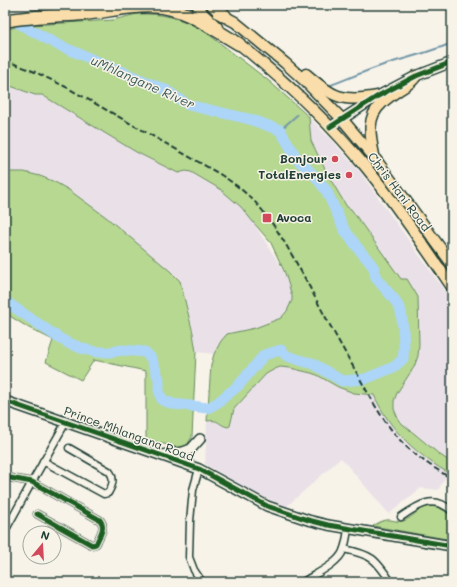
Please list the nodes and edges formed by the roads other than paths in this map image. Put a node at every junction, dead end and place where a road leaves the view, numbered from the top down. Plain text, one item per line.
1 (197, 5) edge
2 (213, 5) edge
3 (127, 7) edge
4 (225, 16) junction
5 (5, 21) edge
6 (239, 44) junction
7 (452, 62) edge
8 (285, 63) junction
9 (416, 76) junction
10 (378, 96) junction
11 (342, 119) junction
12 (330, 127) junction
13 (374, 156) junction
14 (452, 264) edge
15 (452, 287) edge
16 (5, 401) edge
17 (66, 422) junction
18 (200, 439) dead end
19 (69, 448) dead end
20 (160, 455) junction
21 (44, 461) junction
22 (198, 469) junction
23 (5, 477) edge
24 (32, 482) junction
25 (452, 511) edge
26 (36, 514) dead end
27 (401, 517) dead end
28 (348, 529) junction
29 (5, 531) edge
30 (452, 546) edge
31 (344, 549) junction
32 (202, 582) edge
33 (303, 582) edge
34 (391, 582) edge

1 - 4 main road
1 - 6 main road, Chris Hani Road
2 - 4 highway
3 - 5 highway
3 - 6 highway
4 - 8 main road
6 - 12 main road, Chris Hani Road
7 - 9 street
8 - 10 main road
8 - 11 main road, Chris Hani Road
9 - 10 street
9 - 13 main road
10 - 11 street
11 - 12 street
11 - 13 main road, Chris Hani Road
12 - 15 main road, Chris Hani Road
13 - 14 main road, Chris Hani Road
16 - 17 street, Prince Mhlangana Road
17 - 20 street, Prince Mhlangana Road
17 - 21 street
18 - 20 street
19 - 21 street
20 - 22 street, Prince Mhlangana Road
21 - 24 street
22 - 28 street, Prince Mhlangana Road
22 - 32 street
23 - 24 street
24 - 26 street
24 - 29 street
25 - 27 street
28 - 30 street, Prince Mhlangana Road
28 - 31 street
31 - 33 street
31 - 34 street

